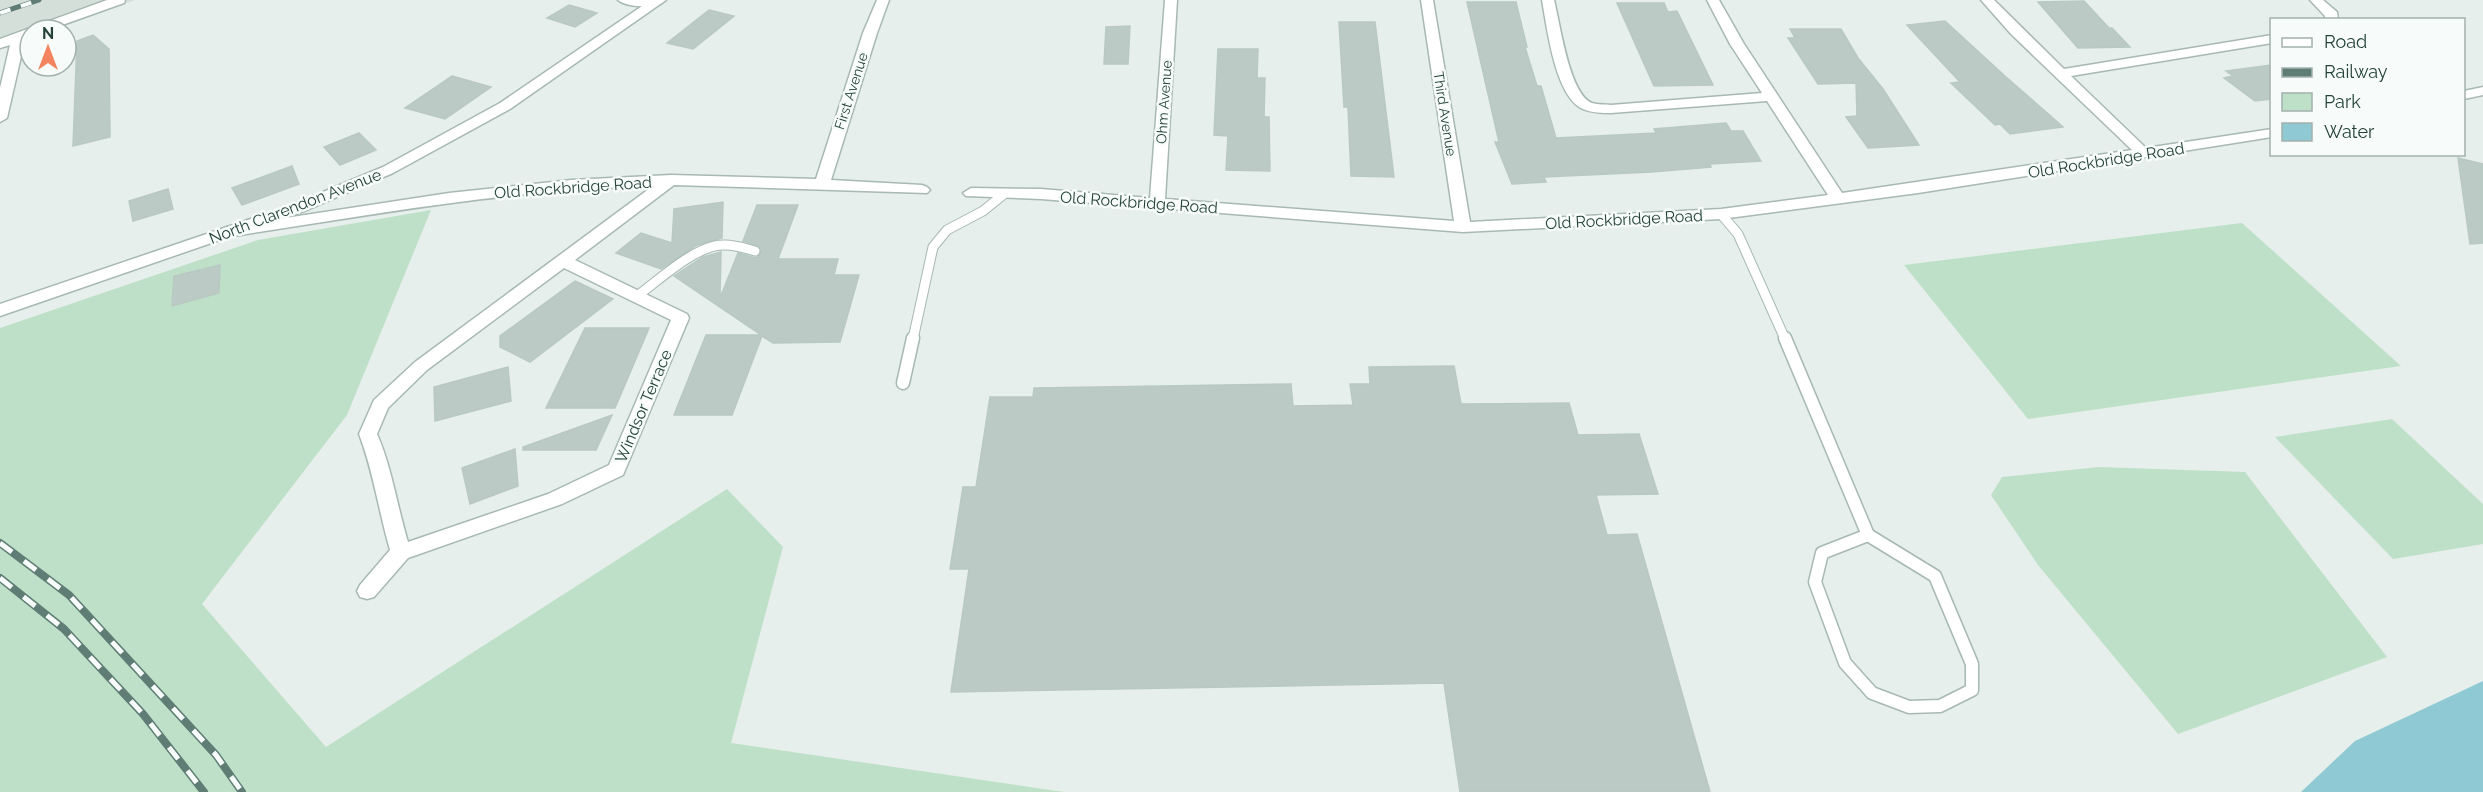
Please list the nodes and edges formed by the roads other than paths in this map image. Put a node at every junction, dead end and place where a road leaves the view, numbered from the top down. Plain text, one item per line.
1 (119, 0) edge
2 (624, 0) edge
3 (883, 0) edge
4 (1170, 0) edge
5 (1427, 0) edge
6 (1548, 0) edge
7 (1713, 0) edge
8 (1987, 0) edge
9 (2316, 0) edge
10 (659, 1) edge
11 (69, 18) edge
12 (2331, 18) edge
13 (18, 37) edge
14 (2270, 39) edge
15 (0, 44) edge
16 (18, 58) edge
17 (2060, 74) junction
18 (2483, 91) edge
19 (2465, 95) edge
20 (1771, 96) junction
21 (0, 118) edge
22 (2270, 133) edge
23 (2144, 154) junction
24 (671, 180) junction
25 (822, 183) junction
26 (922, 190) dead end
27 (971, 193) dead end
28 (1004, 194) junction
29 (1838, 199) junction
30 (1157, 204) junction
31 (1721, 214) junction
32 (1463, 227) junction
33 (228, 232) junction
34 (755, 252) dead end
35 (562, 260) junction
36 (637, 296) junction
37 (0, 310) edge
38 (903, 383) dead end
39 (1868, 535) junction
40 (401, 552) junction
41 (367, 591) dead end

1 - 11 street
2 - 10 street
3 - 25 street, First Avenue
4 - 30 street, Ohm Avenue
5 - 32 street, Third Avenue
6 - 20 street
7 - 20 street
8 - 17 street
9 - 12 street
10 - 33 street, North Clarendon Avenue
13 - 15 street
14 - 17 street
16 - 21 street
17 - 23 street
18 - 19 street
20 - 29 street
22 - 23 street, Old Rockbridge Road
23 - 29 street, Old Rockbridge Road
24 - 25 street, Old Rockbridge Road
24 - 33 street, Old Rockbridge Road
24 - 35 street
25 - 26 street, Old Rockbridge Road
27 - 28 street, Old Rockbridge Road
28 - 30 street, Old Rockbridge Road
28 - 38 lane
29 - 31 street, Old Rockbridge Road
30 - 32 street, Old Rockbridge Road
31 - 32 street, Old Rockbridge Road
31 - 39 lane
33 - 37 street, North Clarendon Avenue
34 - 36 lane
35 - 36 street, Windsor Terrace
35 - 40 street
36 - 40 street, Windsor Terrace
39 - 39 lane
40 - 41 street

